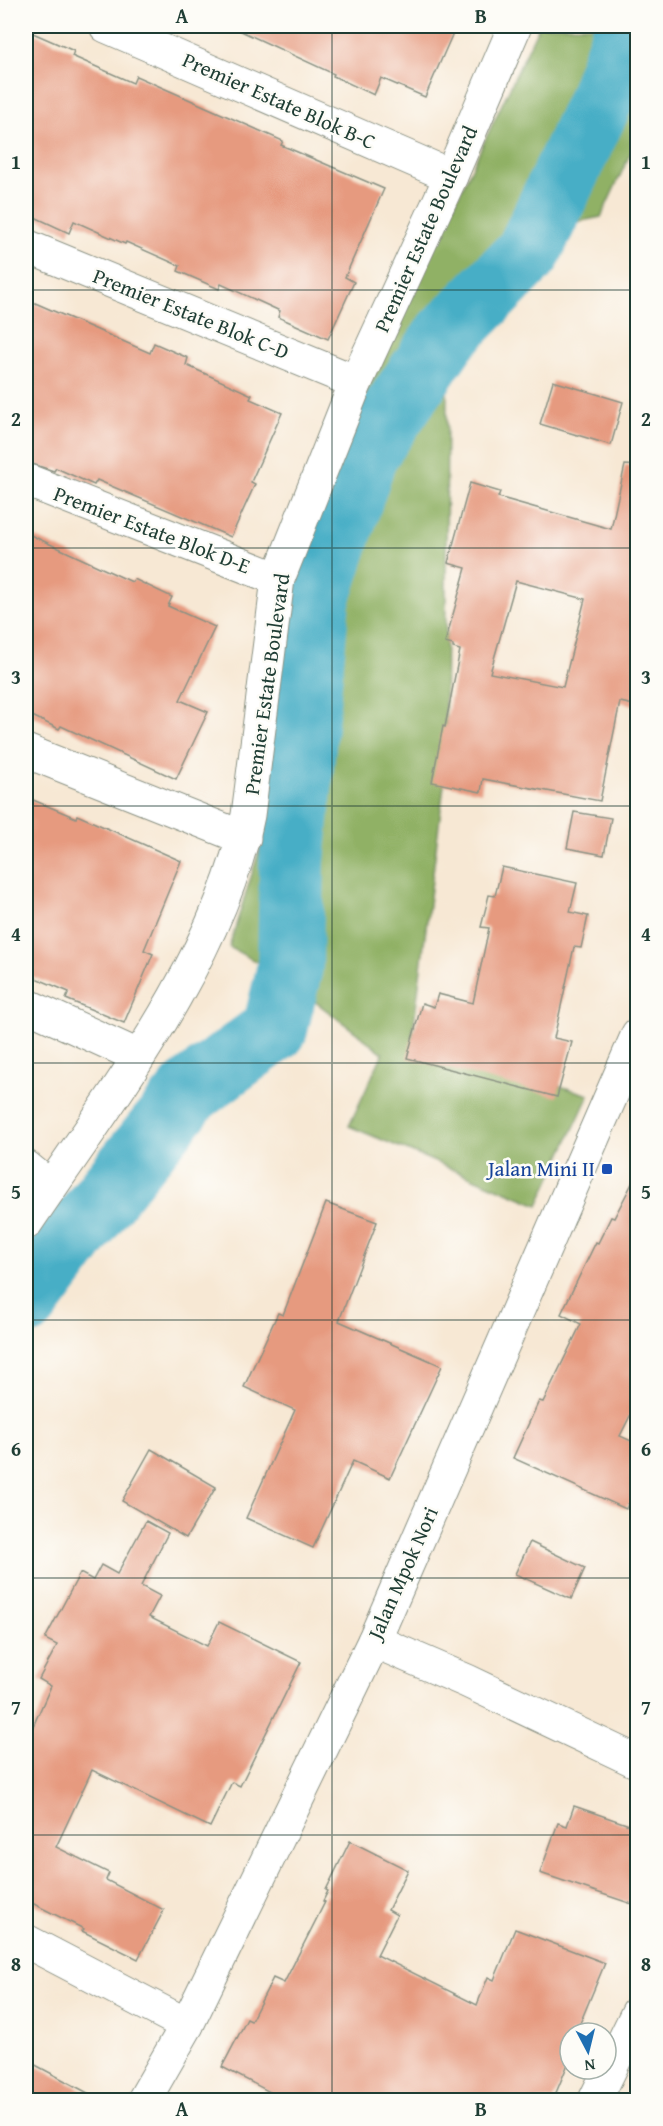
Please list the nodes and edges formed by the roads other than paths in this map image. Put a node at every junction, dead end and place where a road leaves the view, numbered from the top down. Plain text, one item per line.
1 (106, 26) edge
2 (515, 26) edge
3 (451, 176) junction
4 (26, 246) edge
5 (356, 382) junction
6 (26, 480) edge
7 (278, 579) junction
8 (26, 752) edge
9 (244, 838) junction
10 (26, 1005) edge
11 (638, 1034) edge
12 (138, 1056) junction
13 (26, 1167) edge
14 (50, 1187) junction
15 (26, 1223) edge
16 (377, 1634) junction
17 (638, 1740) edge
18 (638, 1762) edge
19 (26, 1941) edge
20 (638, 2012) edge
21 (187, 2025) junction
22 (144, 2100) edge
23 (595, 2100) edge

1 - 3 street, Premier Estate Blok B-C
2 - 3 street, Premier Estate Boulevard
3 - 5 street, Premier Estate Boulevard
4 - 5 street, Premier Estate Blok C-D
5 - 7 street, Premier Estate Boulevard
6 - 7 street, Premier Estate Blok D-E
7 - 9 street, Premier Estate Boulevard
8 - 9 street
9 - 12 street, Premier Estate Boulevard
10 - 12 street
11 - 16 street, Jalan Mpok Nori
12 - 14 street, Premier Estate Boulevard
13 - 14 street
14 - 15 street, Premier Estate Boulevard
16 - 17 street
16 - 18 street
16 - 21 street, Jalan Mpok Nori
19 - 21 street
20 - 23 street
21 - 22 street, Jalan Mpok Nori

